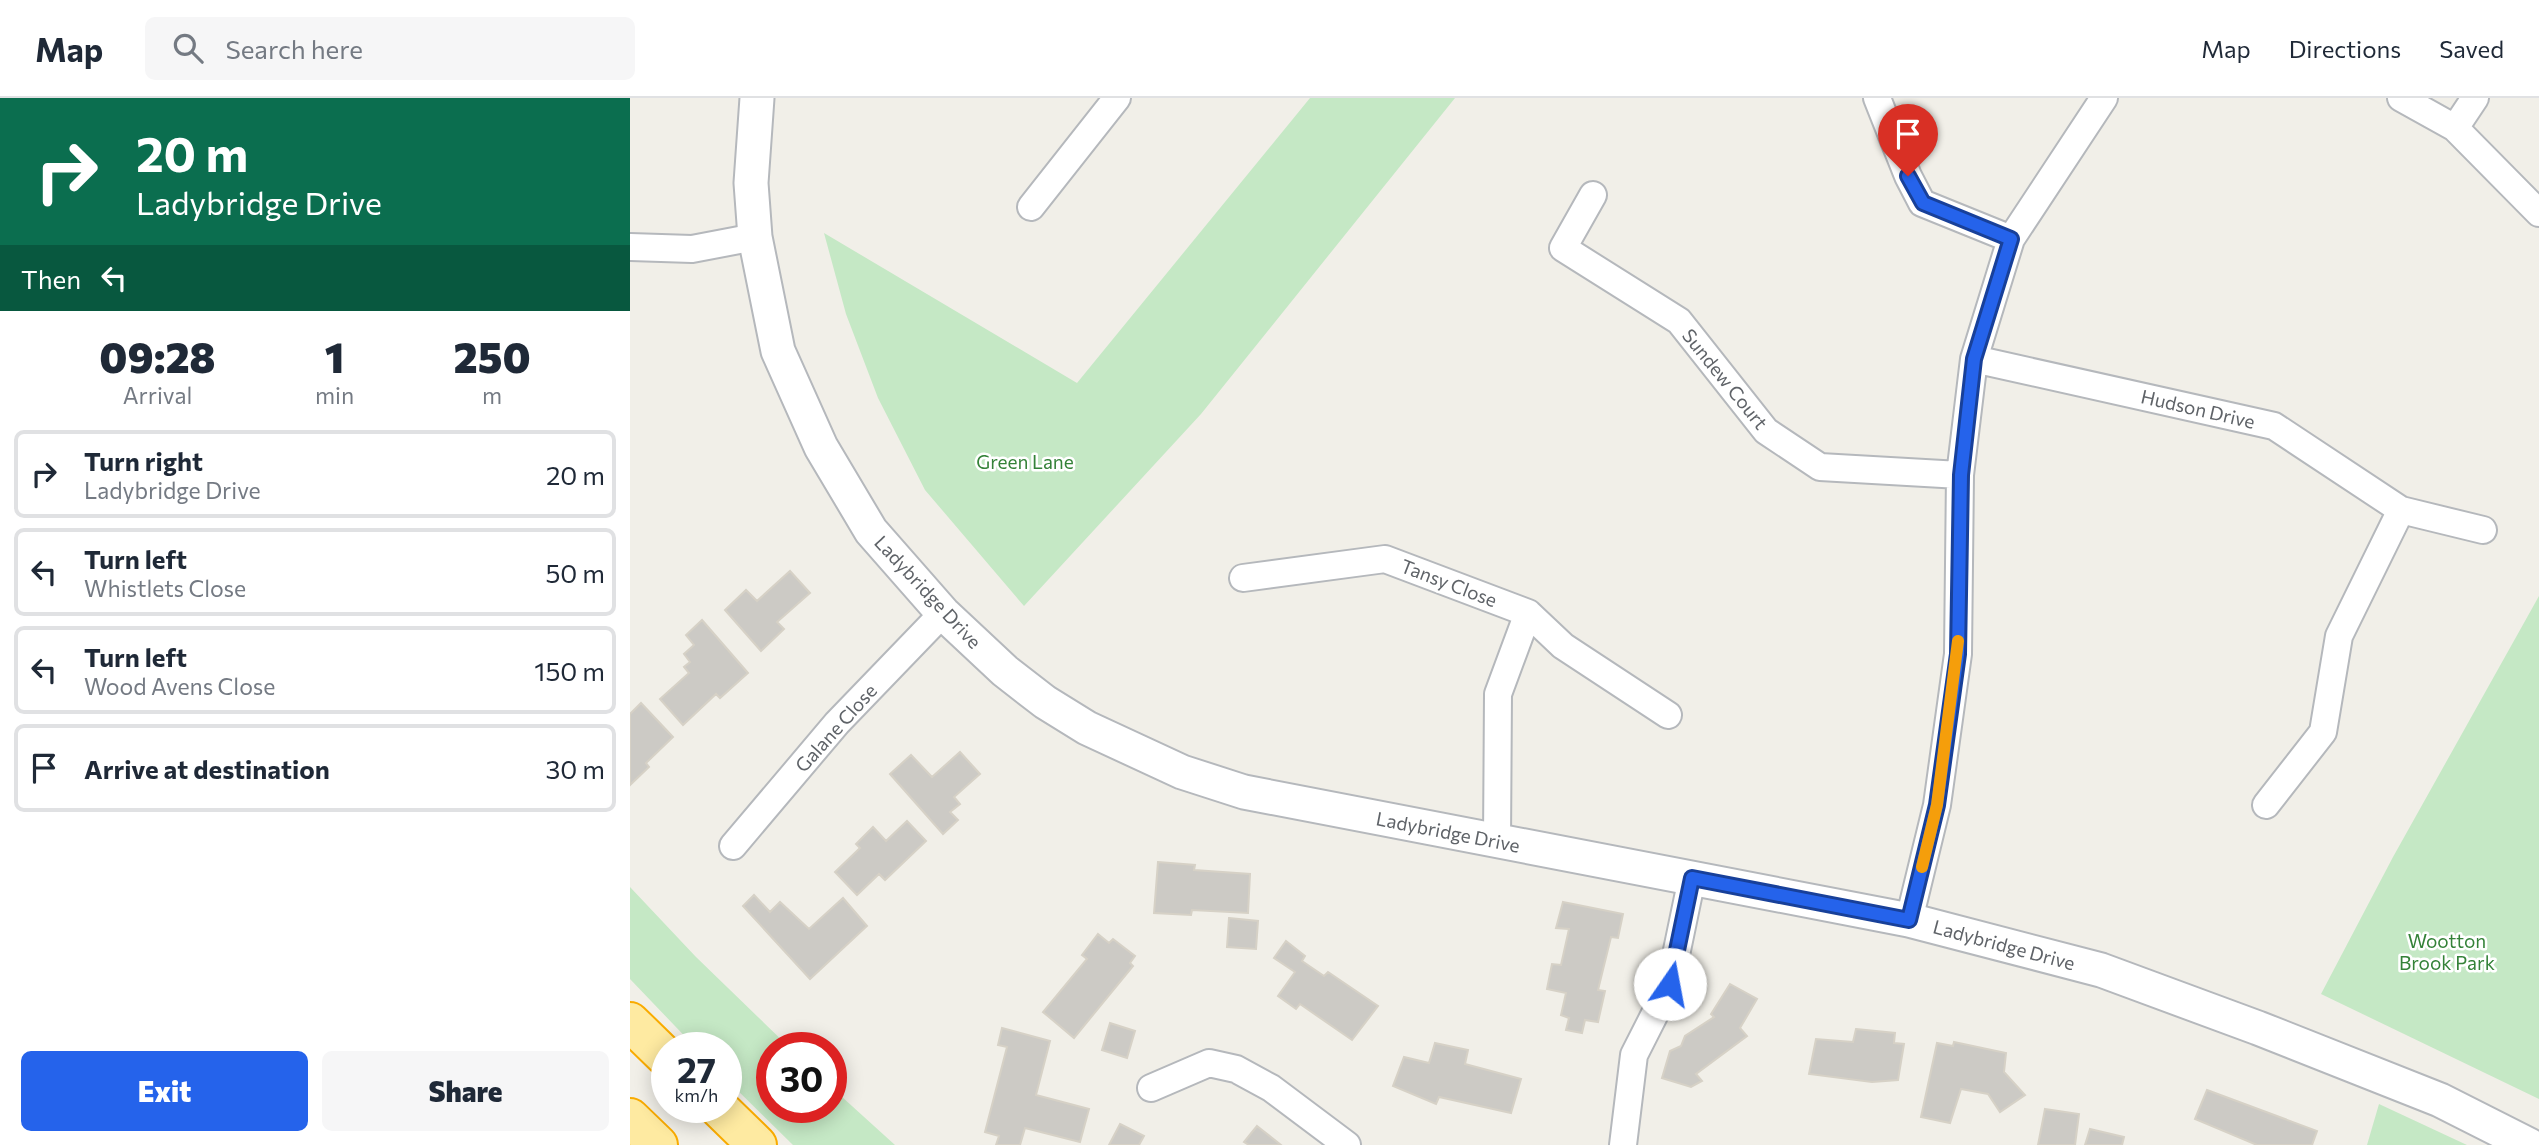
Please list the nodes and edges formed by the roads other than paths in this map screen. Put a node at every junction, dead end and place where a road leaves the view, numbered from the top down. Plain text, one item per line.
1 (757, 98) edge
2 (1877, 98) edge
3 (2104, 98) edge
4 (2402, 98) edge
5 (2474, 98) edge
6 (1106, 101) edge
7 (2455, 128) junction
8 (1593, 195) dead end
9 (1031, 207) dead end
10 (2539, 213) edge
11 (755, 237) junction
12 (2011, 239) junction
13 (630, 247) edge
14 (1974, 359) junction
15 (1961, 475) junction
16 (2402, 510) junction
17 (2483, 530) dead end
18 (1243, 578) dead end
19 (943, 613) junction
20 (1528, 613) junction
21 (1668, 715) dead end
22 (2266, 805) dead end
23 (1497, 841) junction
24 (733, 846) dead end
25 (1692, 878) junction
26 (1909, 920) junction
27 (632, 1024) edge
28 (651, 1042) edge
29 (1150, 1088) dead end
30 (630, 1118) edge
31 (734, 1123) edge
32 (658, 1145) edge
33 (757, 1145) edge
34 (1347, 1145) edge
35 (1623, 1145) edge
36 (2529, 1145) edge

1 - 11 street, Ladybridge Drive
2 - 12 street
3 - 12 street
4 - 7 street
5 - 7 street
6 - 9 street
7 - 10 street
8 - 15 street, Sundew Court
11 - 13 street
11 - 19 street, Ladybridge Drive
12 - 14 street
14 - 15 street
14 - 16 street, Hudson Drive
15 - 26 street
16 - 17 street, Hudson Drive
16 - 22 street
18 - 20 street, Tansy Close
19 - 23 street, Ladybridge Drive
19 - 24 street, Galane Close
20 - 21 street, Tansy Close
20 - 23 street
23 - 25 street, Ladybridge Drive
25 - 26 street, Ladybridge Drive
25 - 35 street
26 - 36 street, Ladybridge Drive
27 - 28 highway
29 - 34 street
30 - 32 highway
31 - 33 highway

